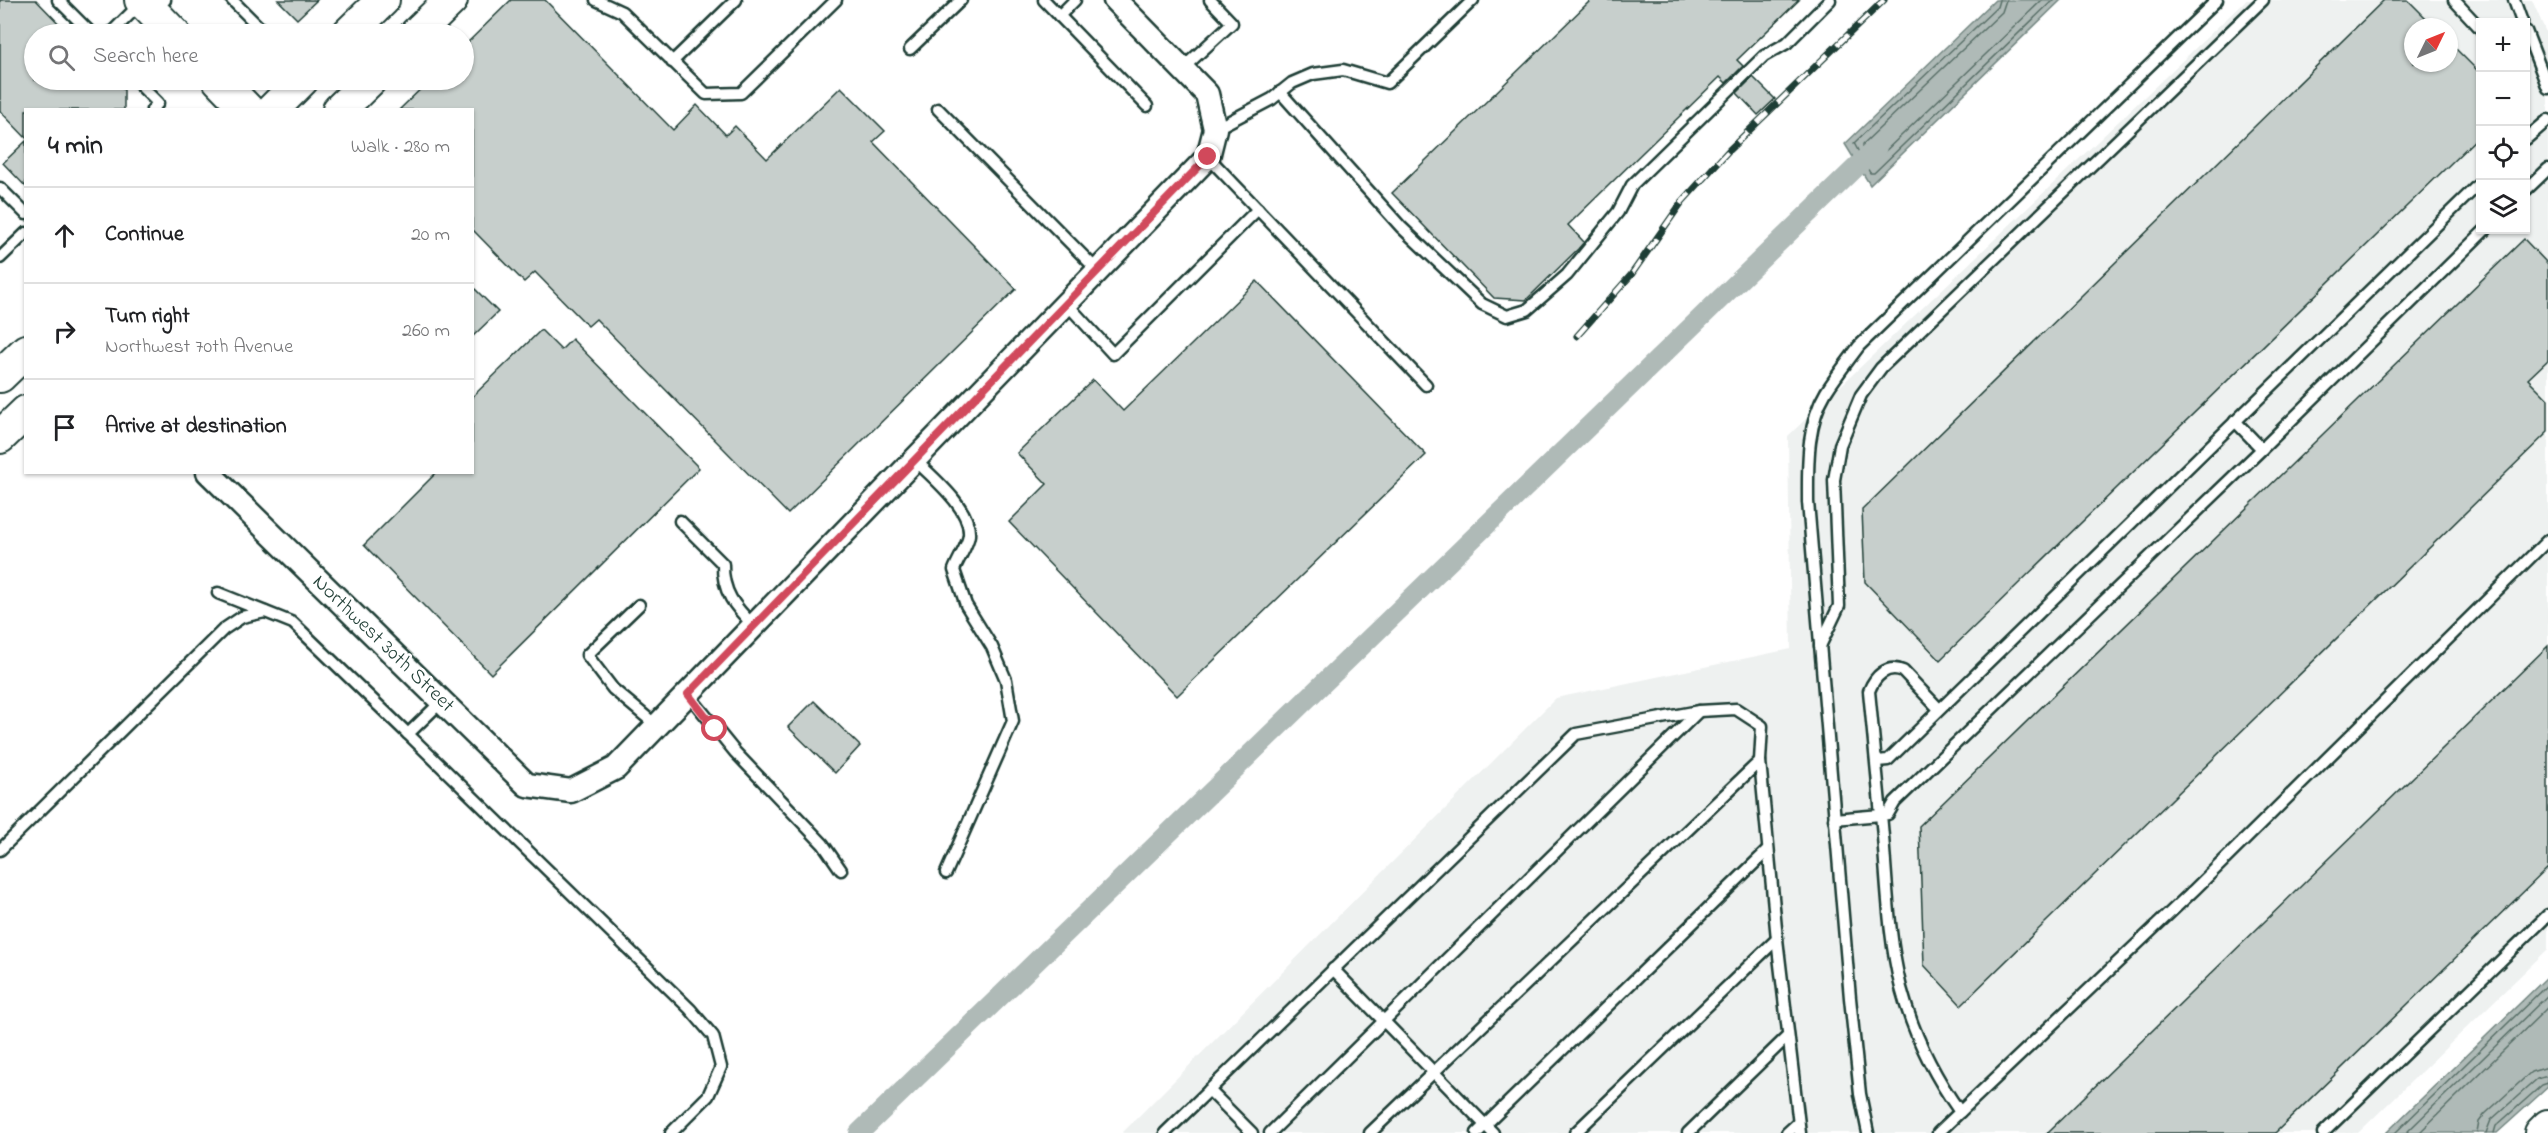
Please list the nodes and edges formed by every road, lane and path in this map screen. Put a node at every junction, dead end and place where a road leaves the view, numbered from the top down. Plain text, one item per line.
1 (58, 0) edge
2 (232, 0) edge
3 (383, 0) edge
4 (451, 0) edge
5 (596, 0) edge
6 (736, 0) edge
7 (836, 0) edge
8 (961, 0) edge
9 (1044, 0) edge
10 (1075, 0) edge
11 (1115, 0) edge
12 (1210, 0) edge
13 (1473, 0) edge
14 (1830, 0) edge
15 (2217, 0) edge
16 (2263, 0) edge
17 (2454, 0) edge
18 (2514, 0) edge
19 (149, 1) edge
20 (1059, 16) junction
21 (2521, 18) edge
22 (2476, 23) edge
23 (82, 24) edge
24 (122, 24) edge
25 (166, 24) edge
26 (256, 24) edge
27 (358, 24) edge
28 (426, 24) edge
29 (2530, 41) edge
30 (910, 49) dead end
31 (672, 62) junction
32 (1182, 69) junction
33 (2548, 88) edge
34 (145, 90) edge
35 (229, 90) edge
36 (292, 90) edge
37 (360, 90) edge
38 (1280, 92) junction
39 (1147, 106) dead end
40 (154, 108) edge
41 (246, 108) edge
42 (274, 108) edge
43 (341, 108) edge
44 (938, 109) dead end
45 (2548, 120) edge
46 (1215, 129) junction
47 (2530, 136) edge
48 (1208, 157) junction
49 (2548, 168) edge
50 (2530, 186) edge
51 (0, 188) edge
52 (2476, 188) edge
53 (1258, 209) junction
54 (24, 212) edge
55 (2481, 234) edge
56 (24, 235) edge
57 (0, 258) edge
58 (1098, 271) junction
59 (1066, 303) junction
60 (24, 353) edge
61 (0, 376) edge
62 (1426, 385) dead end
63 (24, 414) edge
64 (2235, 421) junction
65 (0, 437) edge
66 (2262, 449) junction
67 (915, 460) junction
68 (212, 474) edge
69 (680, 521) dead end
70 (2548, 540) edge
71 (218, 593) dead end
72 (639, 605) dead end
73 (265, 612) junction
74 (754, 626) junction
75 (1820, 646) junction
76 (688, 694) junction
77 (442, 702) junction
78 (1939, 709) junction
79 (1699, 711) junction
80 (657, 726) junction
81 (408, 734) junction
82 (1760, 761) junction
83 (1877, 761) junction
84 (1881, 815) junction
85 (1834, 819) junction
86 (0, 850) edge
87 (1768, 850) junction
88 (841, 870) dead end
89 (946, 873) dead end
90 (2548, 915) edge
91 (1776, 939) junction
92 (1333, 969) junction
93 (1384, 1021) junction
94 (1788, 1036) junction
95 (1434, 1072) junction
96 (1209, 1090) junction
97 (1960, 1112) junction
98 (2548, 1126) edge
99 (1799, 1128) edge
100 (1485, 1130) edge
101 (671, 1133) edge
102 (1165, 1133) edge
103 (1252, 1133) edge
104 (1270, 1133) edge
105 (1370, 1133) edge
106 (1575, 1133) edge
107 (1688, 1133) edge
108 (1787, 1133) edge
109 (1868, 1133) edge
110 (1938, 1133) edge
111 (2324, 1133) edge
112 (2541, 1133) edge

1 - 23 lane
2 - 26 lane
3 - 27 main road
4 - 28 main road
5 - 31 lane
6 - 31 lane
7 - 31 lane
8 - 30 lane
9 - 20 lane
10 - 20 lane
11 - 32 street
12 - 32 lane
13 - 38 lane
14 - 38 lane
15 - 75 lane
16 - 75 lane
17 - 22 lane
18 - 21 lane
19 - 24 lane
19 - 25 main road
20 - 39 lane
29 - 33 lane
32 - 46 street
34 - 40 lane
35 - 41 main road
36 - 42 main road
37 - 43 main road
38 - 46 lane
44 - 58 lane
45 - 47 lane
46 - 48 street
48 - 53 lane
48 - 58 street
49 - 50 lane
51 - 54 lane
52 - 64 lane
53 - 59 lane
53 - 62 lane
55 - 66 lane
56 - 57 lane
58 - 59 street
59 - 67 street
60 - 61 main road
63 - 65 main road
64 - 66 lane
64 - 78 lane
66 - 84 lane
67 - 74 street
67 - 89 lane
68 - 77 street, Northwest 30th Street
69 - 74 lane
70 - 97 lane
71 - 73 lane
72 - 80 lane
73 - 81 lane
73 - 86 lane
74 - 76 street
75 - 85 lane
76 - 80 street
76 - 88 lane
77 - 80 street, Northwest 30th Street
77 - 81 lane
78 - 83 lane
78 - 83 lane
79 - 82 lane
79 - 92 lane
79 - 93 lane
81 - 101 lane
82 - 87 lane
82 - 95 lane
83 - 84 lane
84 - 85 lane
84 - 97 lane
85 - 109 lane
87 - 91 lane
87 - 100 lane
90 - 111 lane
91 - 94 lane
91 - 106 lane
92 - 93 lane
92 - 96 lane
93 - 95 lane
93 - 104 lane
94 - 99 lane
94 - 107 lane
95 - 100 lane
95 - 105 lane
96 - 102 lane
96 - 103 lane
97 - 110 lane
98 - 112 main road
99 - 108 lane

